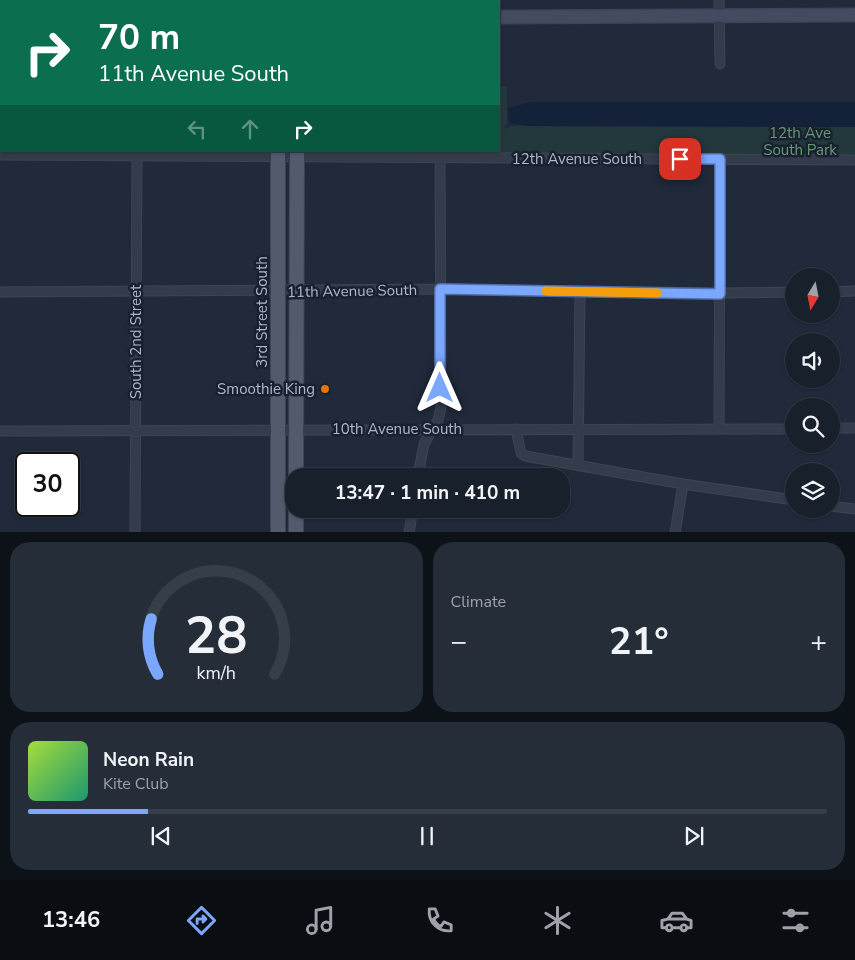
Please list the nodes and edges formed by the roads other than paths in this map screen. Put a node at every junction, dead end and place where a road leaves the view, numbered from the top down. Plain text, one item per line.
1 (719, 0) edge
2 (719, 15) junction
3 (855, 15) edge
4 (500, 17) edge
5 (720, 64) dead end
6 (137, 154) edge
7 (278, 154) edge
8 (297, 154) edge
9 (0, 155) edge
10 (440, 155) edge
11 (720, 159) junction
12 (855, 160) edge
13 (440, 289) junction
14 (136, 291) junction
15 (855, 291) edge
16 (0, 292) edge
17 (278, 292) junction
18 (298, 292) junction
19 (580, 292) junction
20 (785, 292) edge
21 (840, 292) edge
22 (720, 294) junction
23 (840, 428) edge
24 (855, 428) edge
25 (279, 429) junction
26 (296, 429) junction
27 (579, 429) junction
28 (719, 429) junction
29 (785, 429) edge
30 (431, 430) junction
31 (516, 430) junction
32 (0, 431) edge
33 (136, 431) junction
34 (578, 466) junction
35 (296, 468) edge
36 (420, 468) edge
37 (683, 484) junction
38 (785, 499) edge
39 (840, 507) edge
40 (855, 509) edge
41 (296, 518) edge
42 (411, 518) edge
43 (135, 532) edge
44 (278, 532) edge
45 (296, 532) edge
46 (409, 532) edge
47 (675, 532) edge

1 - 2 street
2 - 3 street
2 - 4 street
2 - 5 street
6 - 7 street, 12th Avenue South
6 - 9 street, 12th Avenue South
6 - 14 street, South 2nd Street
7 - 8 street, 12th Avenue South
7 - 17 main road, 3rd Street South
8 - 10 street, 12th Avenue South
8 - 18 main road
10 - 11 street, 12th Avenue South
10 - 13 street
11 - 12 street, 12th Avenue South
11 - 22 street
13 - 18 street, 11th Avenue South
13 - 19 street, 11th Avenue South
13 - 30 street
14 - 16 street, 11th Avenue South
14 - 17 street, 11th Avenue South
14 - 33 street, South 2nd Street
15 - 21 street
17 - 18 street, 11th Avenue South
17 - 25 main road, 3rd Street South
18 - 26 main road
19 - 22 street, 11th Avenue South
19 - 27 street
20 - 22 street, 11th Avenue South
22 - 28 street
23 - 24 street
25 - 26 street, 10th Avenue South
25 - 33 street, 10th Avenue South
25 - 44 main road, 3rd Street South
26 - 30 street, 10th Avenue South
26 - 35 main road
27 - 28 street, 10th Avenue South
27 - 31 street, 10th Avenue South
27 - 34 street
28 - 29 street, 10th Avenue South
30 - 31 street, 10th Avenue South
30 - 36 street
31 - 34 street
32 - 33 street, 10th Avenue South
33 - 43 street, South 2nd Street
34 - 37 street
37 - 38 street
37 - 47 street
39 - 40 street
41 - 45 main road
42 - 46 street

